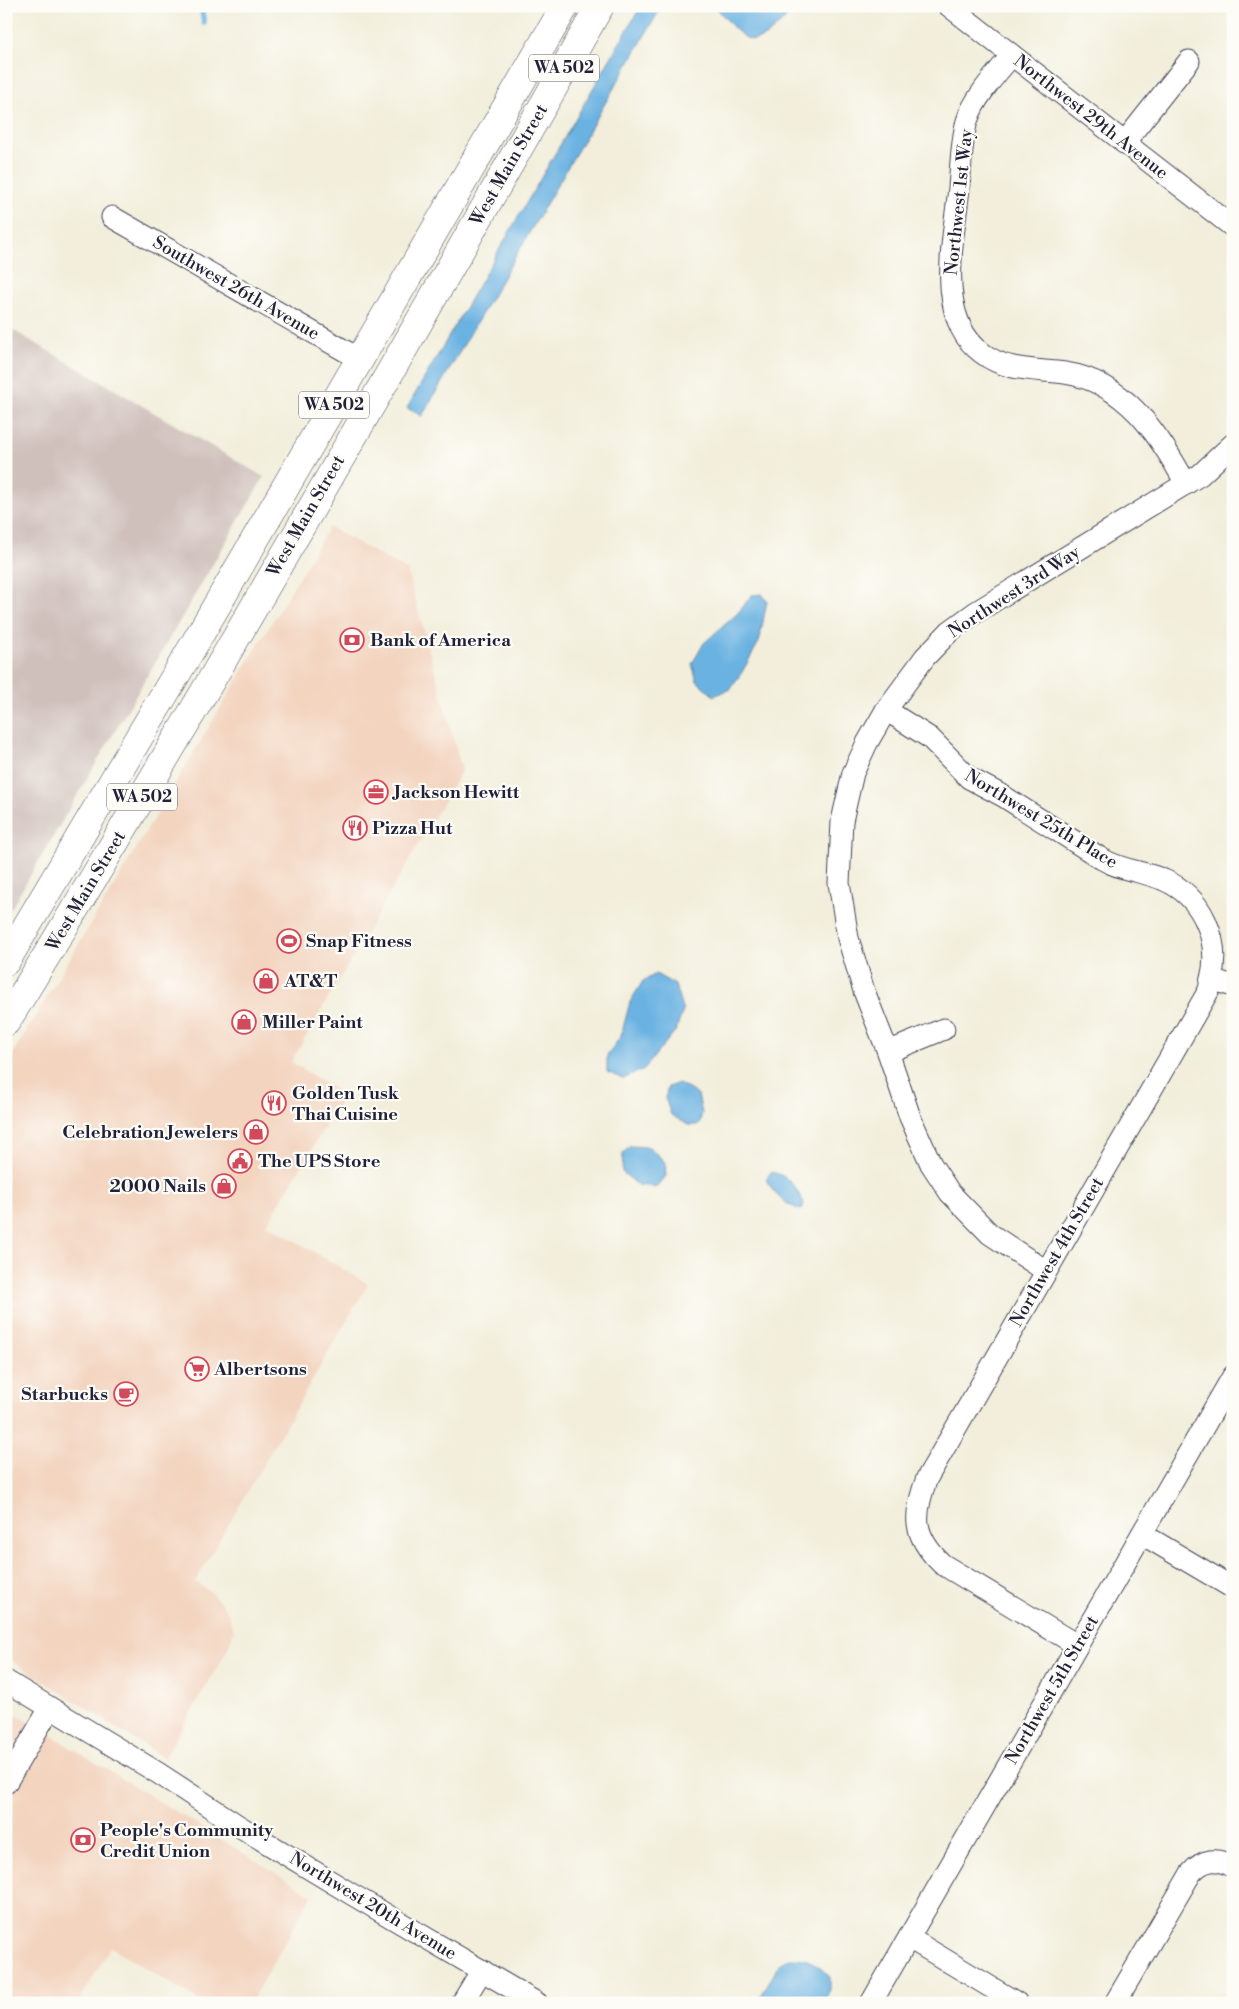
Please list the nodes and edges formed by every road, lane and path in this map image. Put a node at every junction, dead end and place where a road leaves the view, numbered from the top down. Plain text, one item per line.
1 (565, 6) edge
2 (600, 6) edge
3 (949, 6) edge
4 (1012, 55) junction
5 (1189, 61) dead end
6 (1124, 142) junction
7 (112, 217) dead end
8 (1233, 227) edge
9 (361, 360) junction
10 (1233, 444) edge
11 (1186, 484) junction
12 (886, 710) junction
13 (6, 960) edge
14 (1211, 980) junction
15 (1233, 986) edge
16 (6, 1022) edge
17 (944, 1029) dead end
18 (888, 1052) junction
19 (1046, 1270) junction
20 (1233, 1376) edge
21 (1142, 1534) junction
22 (1233, 1588) edge
23 (1077, 1645) junction
24 (6, 1681) edge
25 (50, 1708) junction
26 (6, 1784) edge
27 (1233, 1867) edge
28 (909, 1938) junction
29 (482, 1970) junction
30 (462, 2003) edge
31 (537, 2003) edge
32 (871, 2003) edge
33 (1017, 2003) edge
34 (1116, 2003) edge

1 - 9 highway, West Main Street / WA 502
2 - 16 highway, West Main Street / WA 502
3 - 4 street, Northwest 29th Avenue
4 - 6 street, Northwest 29th Avenue
4 - 11 street, Northwest 1st Way
5 - 6 street
6 - 8 street, Northwest 29th Avenue
7 - 9 street, Southwest 26th Avenue
9 - 13 highway, West Main Street / WA 502
10 - 11 street, Northwest 3rd Way
11 - 12 street, Northwest 3rd Way
12 - 14 street, Northwest 25th Place
12 - 18 street, Northwest 3rd Way
14 - 15 street
14 - 19 street, Northwest 4th Street
17 - 18 street
18 - 19 street, Northwest 3rd Way
19 - 23 street, Northwest 4th Street
20 - 21 street, Northwest 5th Street
21 - 22 street
21 - 23 street, Northwest 5th Street
23 - 28 street, Northwest 5th Street
24 - 25 street, Northwest 20th Avenue
25 - 26 street
25 - 29 street, Northwest 20th Avenue
27 - 34 street
28 - 32 street, Northwest 5th Street
28 - 33 street
29 - 30 street
29 - 31 street, Northwest 20th Avenue

